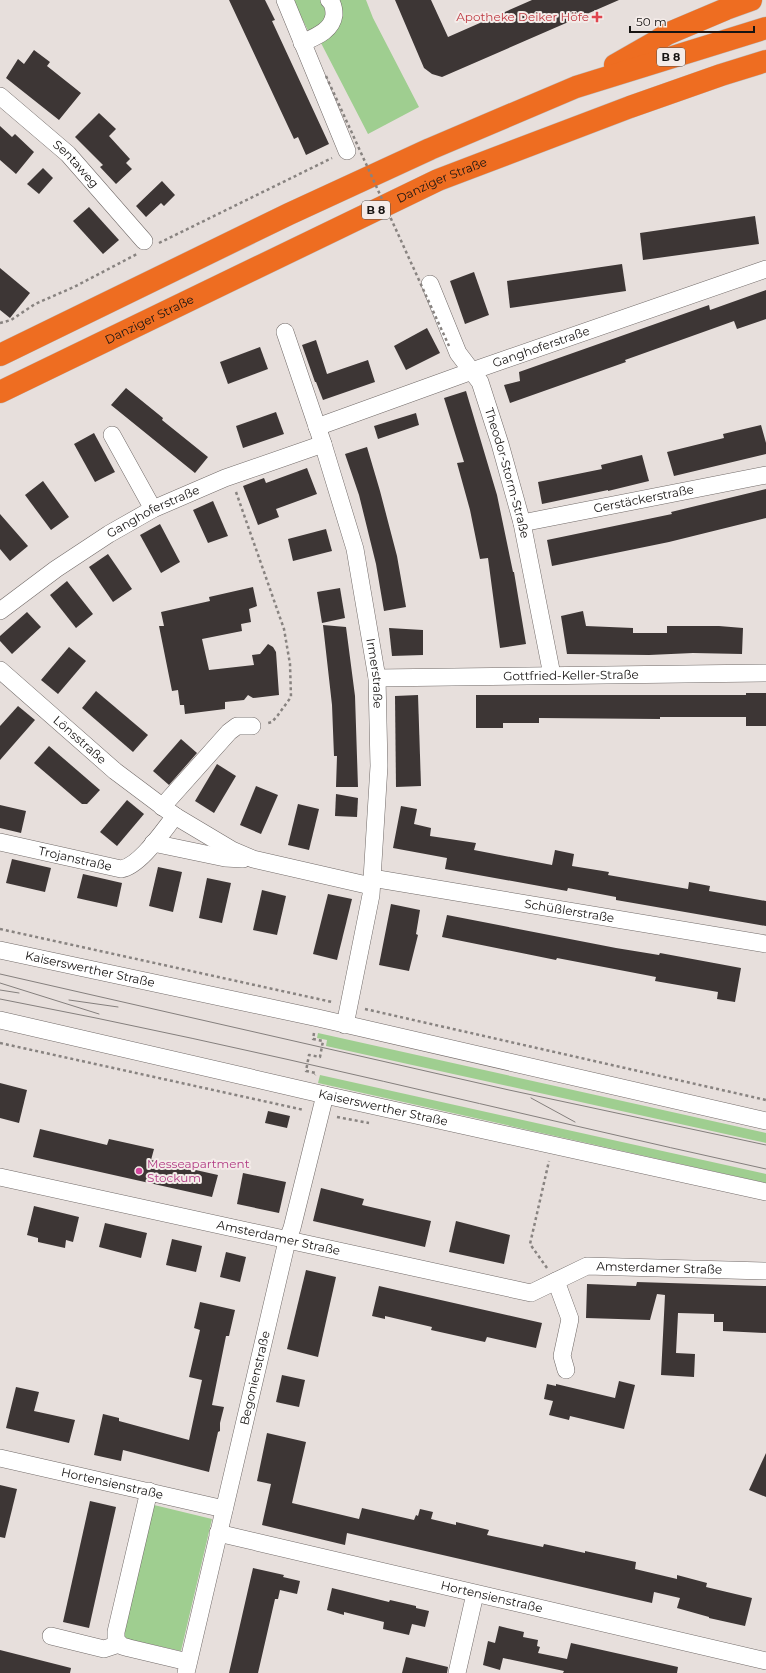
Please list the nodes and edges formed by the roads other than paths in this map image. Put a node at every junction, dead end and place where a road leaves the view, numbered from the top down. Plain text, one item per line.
1 (329, 0) edge
2 (751, 0) edge
3 (286, 1) edge
4 (766, 28) edge
5 (302, 43) junction
6 (766, 61) edge
7 (576, 87) junction
8 (0, 96) edge
9 (347, 151) road end
10 (148, 246) road end
11 (766, 269) edge
12 (430, 284) dead end
13 (285, 332) dead end
14 (0, 355) edge
15 (472, 371) junction
16 (0, 392) edge
17 (317, 427) junction
18 (112, 435) dead end
19 (323, 444) junction
20 (766, 475) edge
21 (153, 510) junction
22 (522, 523) junction
23 (0, 611) edge
24 (0, 670) edge
25 (766, 673) edge
26 (552, 675) junction
27 (377, 678) junction
28 (252, 726) road end
29 (169, 811) junction
30 (0, 842) edge
31 (153, 843) junction
32 (253, 859) junction
33 (372, 882) junction
34 (762, 943) edge
35 (0, 950) edge
36 (0, 1020) edge
37 (345, 1024) junction
38 (318, 1093) junction
39 (766, 1121) edge
40 (0, 1177) edge
41 (766, 1192) edge
42 (287, 1241) junction
43 (766, 1271) edge
44 (556, 1281) junction
45 (566, 1370) dead end
46 (0, 1458) edge
47 (149, 1491) junction
48 (224, 1509) junction
49 (218, 1533) junction
50 (475, 1594) junction
51 (51, 1636) dead end
52 (119, 1644) junction
53 (766, 1661) edge
54 (187, 1668) edge
55 (457, 1673) edge

1 - 5 street
2 - 7 highway
3 - 5 street
4 - 7 highway, B 8
5 - 9 street
6 - 16 highway, Danziger Straße / B 8
7 - 14 highway, B 8
8 - 10 street, Sentaweg
11 - 15 street, Ganghoferstraße
12 - 15 street, Theodor-Storm-Straße
13 - 17 street, Irmerstraße
15 - 17 street, Ganghoferstraße
15 - 22 street, Theodor-Storm-Straße
17 - 19 street, Irmerstraße
18 - 21 street
19 - 21 street, Ganghoferstraße
19 - 27 street, Irmerstraße
20 - 22 street, Gerstäckerstraße
21 - 23 street, Ganghoferstraße
22 - 26 street, Theodor-Storm-Straße
24 - 29 street, Lönsstraße
25 - 26 street, Gottfried-Keller-Straße
26 - 27 street, Gottfried-Keller-Straße
27 - 33 street, Irmerstraße
28 - 29 street
29 - 31 street, Trojanstraße
29 - 32 street, Lönsstraße
30 - 31 street, Trojanstraße
31 - 32 street, Lönsstraße
32 - 33 street, Lönsstraße
33 - 34 street, Schüßlerstraße
33 - 37 street, Irmerstraße
35 - 37 street, Kaiserswerther Straße
36 - 38 street, Kaiserswerther Straße
37 - 39 street, Kaiserswerther Straße
38 - 41 street, Kaiserswerther Straße
38 - 42 street, Begonienstraße
40 - 42 street, Amsterdamer Straße
42 - 44 street, Amsterdamer Straße
42 - 48 street, Begonienstraße
43 - 44 street, Amsterdamer Straße
44 - 45 street
46 - 47 street, Hortensienstraße
47 - 48 street, Hortensienstraße
47 - 52 street
48 - 49 street, Begonienstraße
49 - 50 street, Hortensienstraße
49 - 54 street, Begonienstraße
50 - 53 street, Hortensienstraße
50 - 55 street
51 - 52 street, Begonienstraße
52 - 54 street, Begonienstraße

